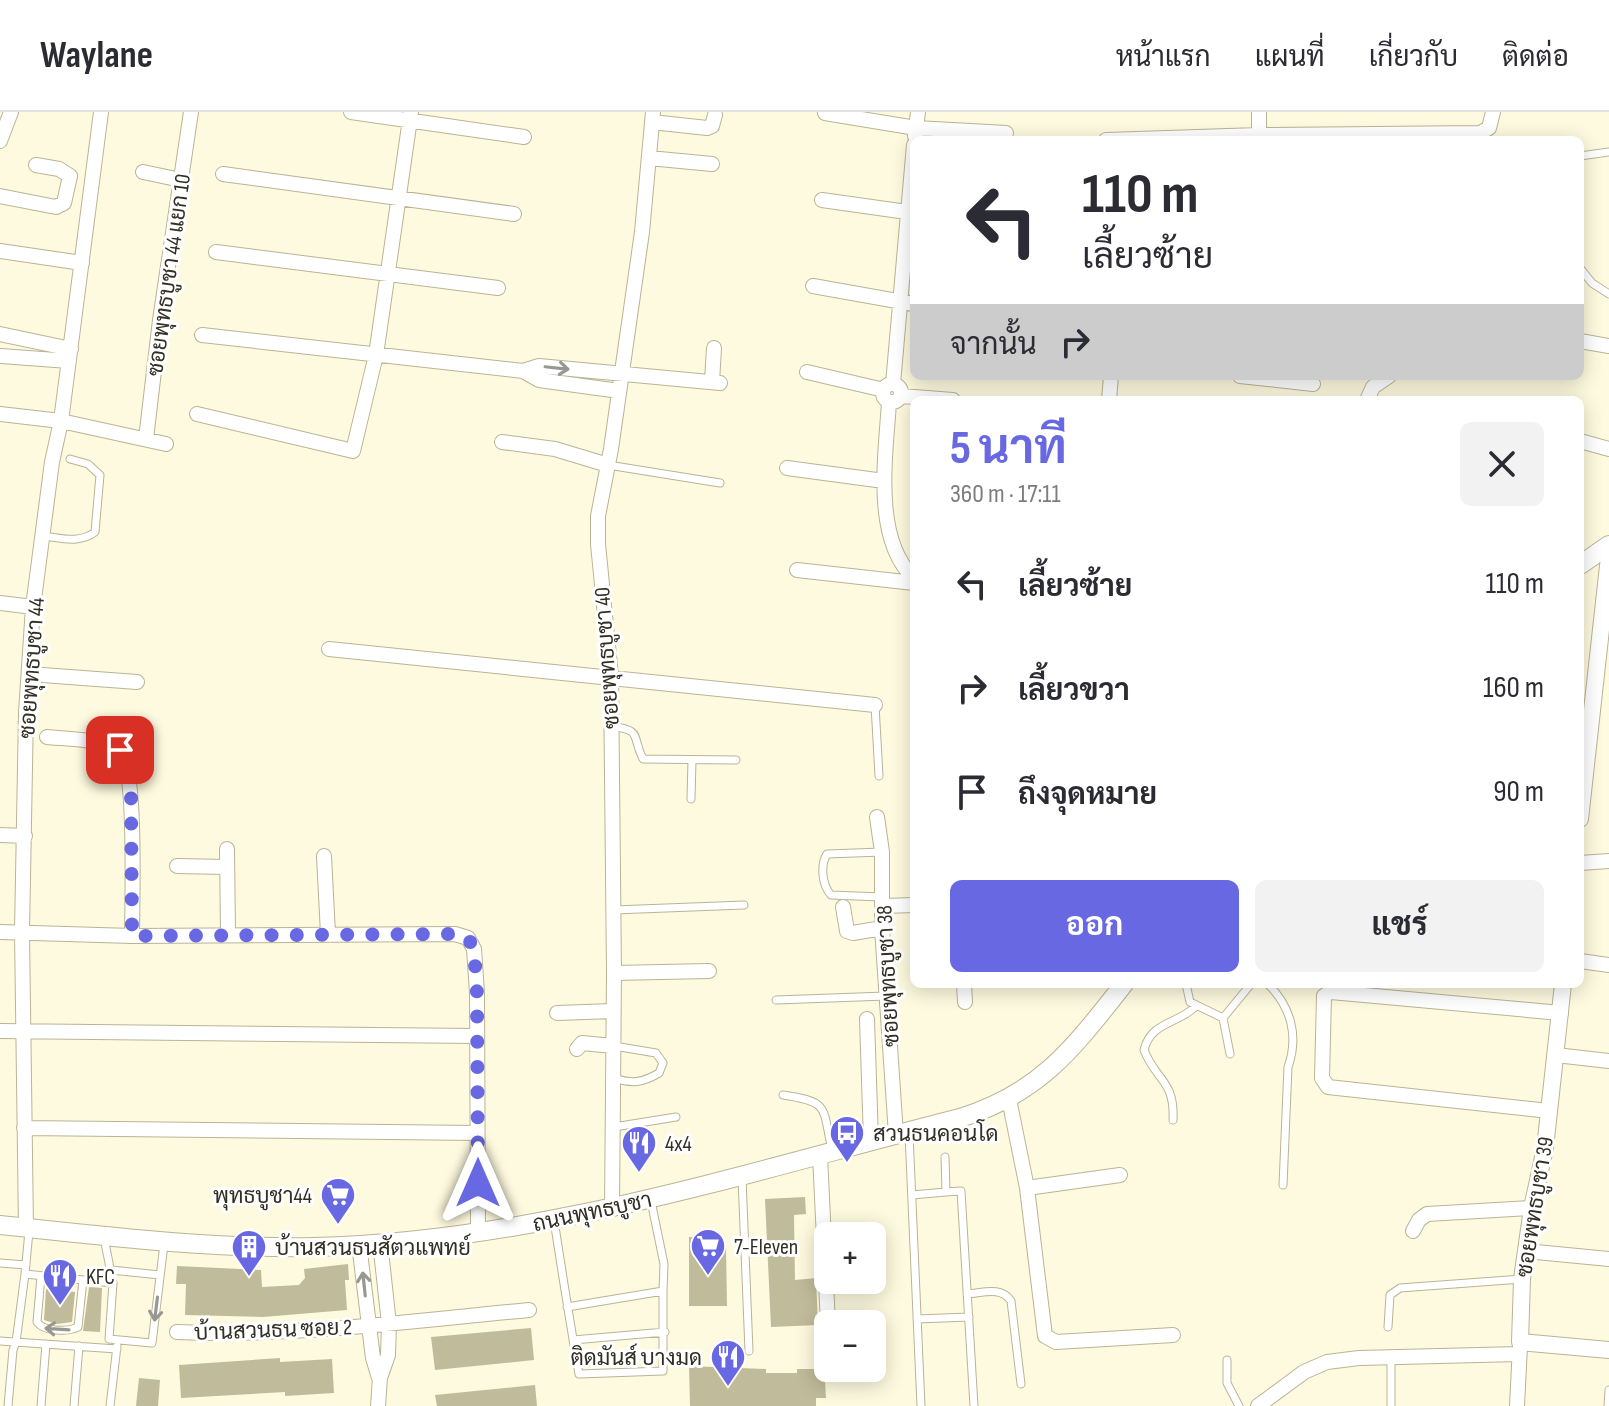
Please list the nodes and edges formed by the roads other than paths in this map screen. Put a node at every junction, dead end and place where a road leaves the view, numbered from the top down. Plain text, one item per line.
1 (11, 112) edge
2 (101, 112) edge
3 (191, 112) edge
4 (351, 112) edge
5 (918, 112) edge
6 (1259, 112) edge
7 (1493, 112) edge
8 (825, 113) edge
9 (715, 115) dead end
10 (410, 116) edge
11 (652, 117) edge
12 (1006, 133) dead end
13 (1259, 135) junction
14 (915, 136) edge
15 (951, 136) edge
16 (1228, 136) edge
17 (1270, 136) edge
18 (1367, 136) edge
19 (524, 137) dead end
20 (910, 137) edge
21 (1, 138) edge
22 (1609, 152) edge
23 (1584, 155) edge
24 (649, 158) junction
25 (712, 164) dead end
26 (36, 165) dead end
27 (143, 172) dead end
28 (223, 174) dead end
29 (181, 180) junction
30 (69, 189) junction
31 (90, 193) junction
32 (0, 196) edge
33 (399, 198) junction
34 (822, 200) dead end
35 (910, 213) edge
36 (514, 214) dead end
37 (910, 236) edge
38 (0, 251) edge
39 (216, 252) dead end
40 (82, 263) junction
41 (1584, 273) edge
42 (387, 275) junction
43 (813, 286) dead end
44 (498, 288) dead end
45 (1609, 294) edge
46 (907, 303) edge
47 (0, 334) edge
48 (202, 335) dead end
49 (1584, 342) edge
50 (1609, 346) edge
51 (714, 348) dead end
52 (70, 355) junction
53 (376, 355) junction
54 (1, 356) edge
55 (523, 371) junction
56 (807, 372) dead end
57 (621, 374) junction
58 (1276, 380) edge
59 (1383, 380) edge
60 (1313, 384) dead end
61 (619, 391) junction
62 (892, 393) junction
63 (918, 396) edge
64 (1369, 396) edge
65 (0, 414) edge
66 (197, 414) dead end
67 (61, 421) junction
68 (146, 439) junction
69 (502, 442) dead end
70 (1584, 442) edge
71 (166, 444) dead end
72 (1609, 449) edge
73 (70, 459) dead end
74 (608, 465) junction
75 (787, 468) dead end
76 (884, 481) junction
77 (720, 483) dead end
78 (43, 536) junction
79 (1609, 545) edge
80 (1609, 557) edge
81 (1584, 562) edge
82 (797, 570) dead end
83 (910, 576) edge
84 (910, 581) edge
85 (0, 603) edge
86 (33, 607) junction
87 (329, 649) dead end
88 (29, 674) junction
89 (611, 676) junction
90 (137, 682) dead end
91 (1602, 695) edge
92 (875, 705) joint
93 (611, 725) junction
94 (47, 737) dead end
95 (692, 760) junction
96 (736, 760) dead end
97 (1584, 761) edge
98 (879, 776) dead end
99 (691, 799) dead end
100 (877, 817) dead end
101 (0, 835) edge
102 (25, 836) junction
103 (227, 849) dead end
104 (882, 852) junction
105 (324, 856) dead end
106 (1609, 861) edge
107 (1584, 863) edge
108 (177, 866) dead end
109 (227, 867) junction
110 (883, 902) junction
111 (744, 905) dead end
112 (910, 905) edge
113 (843, 907) dead end
114 (613, 910) junction
115 (882, 928) junction
116 (0, 932) edge
117 (22, 932) junction
118 (228, 933) junction
119 (328, 934) junction
120 (132, 936) junction
121 (1584, 962) edge
122 (1609, 965) edge
123 (709, 971) dead end
124 (614, 973) junction
125 (964, 988) edge
126 (1121, 988) edge
127 (1187, 988) edge
128 (1248, 988) edge
129 (1271, 988) edge
130 (1563, 988) edge
131 (886, 996) junction
132 (776, 1000) dead end
133 (965, 1002) dead end
134 (1196, 1006) junction
135 (613, 1011) junction
136 (557, 1013) dead end
137 (1561, 1013) junction
138 (1223, 1018) junction
139 (867, 1019) dead end
140 (22, 1030) junction
141 (0, 1031) edge
142 (476, 1036) junction
143 (613, 1046) junction
144 (577, 1049) dead end
145 (1230, 1054) dead end
146 (1556, 1055) junction
147 (1609, 1061) edge
148 (614, 1078) junction
149 (783, 1095) dead end
150 (1009, 1099) junction
151 (1549, 1111) junction
152 (676, 1117) dead end
153 (1173, 1120) dead end
154 (614, 1127) junction
155 (24, 1128) junction
156 (477, 1133) junction
157 (902, 1133) junction
158 (871, 1141) junction
159 (826, 1154) junction
160 (945, 1157) dead end
161 (741, 1175) junction
162 (1120, 1175) dead end
163 (1283, 1185) dead end
164 (1027, 1188) junction
165 (946, 1192) junction
166 (912, 1195) junction
167 (650, 1199) junction
168 (612, 1208) junction
169 (1532, 1208) junction
170 (554, 1220) junction
171 (0, 1225) edge
172 (28, 1228) junction
173 (1413, 1231) dead end
174 (478, 1233) junction
175 (103, 1236) junction
176 (164, 1242) junction
177 (380, 1242) junction
178 (359, 1244) junction
179 (1526, 1251) junction
180 (1609, 1259) edge
181 (0, 1263) edge
182 (26, 1269) junction
183 (111, 1270) junction
184 (160, 1275) junction
185 (41, 1276) junction
186 (1522, 1279) junction
187 (83, 1280) junction
188 (113, 1283) junction
189 (663, 1291) junction
190 (967, 1294) junction
191 (567, 1307) junction
192 (529, 1310) dead end
193 (828, 1310) edge
194 (969, 1317) junction
195 (917, 1319) junction
196 (389, 1324) junction
197 (368, 1326) junction
198 (1388, 1327) dead end
199 (177, 1332) dead end
200 (665, 1332) junction
201 (1173, 1335) dead end
202 (573, 1340) junction
203 (0, 1341) edge
204 (16, 1342) junction
205 (46, 1344) junction
206 (117, 1345) junction
207 (79, 1346) junction
208 (1520, 1348) junction
209 (1609, 1350) edge
210 (749, 1351) dead end
211 (1391, 1359) junction
212 (1227, 1360) dead end
213 (380, 1378) junction
214 (1021, 1384) dead end
215 (1609, 1390) edge
216 (8, 1406) edge
217 (41, 1406) edge
218 (74, 1406) edge
219 (110, 1406) edge
220 (378, 1406) edge
221 (921, 1406) edge
222 (974, 1406) edge
223 (1239, 1406) edge
224 (1258, 1406) edge
225 (1391, 1406) edge
226 (1517, 1406) edge
227 (1608, 1406) edge

1 - 21 street
2 - 31 street, ซอยพุทธบูชา 44
3 - 29 street, ซอยพุทธบูชา 44 แยก 10
4 - 10 street
5 - 14 street
6 - 13 street
7 - 18 street
8 - 20 street
9 - 11 street
10 - 19 street
10 - 33 street
11 - 24 street, ซอยพุทธบูชา 40
12 - 15 street
13 - 16 street
13 - 17 street
22 - 23 lane
24 - 25 street
24 - 57 street, ซอยพุทธบูชา 40
26 - 30 street
27 - 29 street
28 - 33 street
29 - 68 street, ซอยพุทธบูชา 44 แยก 10
30 - 31 street
30 - 32 street
31 - 40 street, ซอยพุทธบูชา 44
33 - 36 street
33 - 42 street
34 - 35 street
37 - 46 street
38 - 40 street
39 - 42 street
40 - 52 street, ซอยพุทธบูชา 44
41 - 45 lane
42 - 44 street
42 - 53 street
43 - 46 street
46 - 62 street
47 - 52 street
48 - 53 street
49 - 50 street
51 - 57 street
52 - 54 street
52 - 67 street, ซอยพุทธบูชา 44
53 - 55 street
53 - 66 street
55 -> 57 street
55 - 61 street
56 - 62 street
57 - 61 street, ซอยพุทธบูชา 40
58 - 60 street
59 - 64 street
61 - 74 street, ซอยพุทธบูชา 40
62 - 63 street
62 - 76 street
65 - 67 street
67 - 68 street
67 - 78 street, ซอยพุทธบูชา 44
68 - 71 street
69 - 74 street
70 - 72 street
73 - 78 lane
74 - 77 lane
74 - 89 street, ซอยพุทธบูชา 40
75 - 76 street
76 - 83 street
78 - 86 street, ซอยพุทธบูชา 44
79 - 81 main road
80 - 91 street
82 - 84 street
85 - 86 street
86 - 88 street, ซอยพุทธบูชา 44
87 - 89 street
88 - 90 street
88 - 102 street, ซอยพุทธบูชา 44
89 - 92 street
89 - 93 street, ซอยพุทธบูชา 40
91 - 97 street
92 - 98 lane
93 - 95 lane
93 - 114 street, ซอยพุทธบูชา 40
94 - 120 street
95 - 96 lane
95 - 99 lane
100 - 104 street, ซอยพุทธบูชา 38
101 - 102 street
102 - 117 street, ซอยพุทธบูชา 44
103 - 109 street
104 - 110 street, ซอยพุทธบูชา 38
104 - 110 lane
105 - 119 street
106 - 107 street
108 - 109 street
109 - 118 street
110 - 112 street
110 - 115 street, ซอยพุทธบูชา 38
111 - 114 lane
113 - 115 street
114 - 124 street, ซอยพุทธบูชา 40
115 - 131 street, ซอยพุทธบูชา 38
116 - 117 street
117 - 120 street
117 - 140 street, ซอยพุทธบูชา 44
118 - 119 street
118 - 120 street
119 - 142 street
121 - 122 street
123 - 124 street
124 - 135 street, ซอยพุทธบูชา 40
125 - 133 street
126 - 150 main road, ถนนพุทธบูชา
127 - 134 lane
128 - 138 lane
129 - 163 lane
130 - 137 street, ซอยพุทธบูชา 39
131 - 132 lane
131 - 157 street, ซอยพุทธบูชา 38
134 - 138 lane
134 - 153 lane
135 - 136 street
135 - 143 street, ซอยพุทธบูชา 40
137 - 146 street, ซอยพุทธบูชา 39
137 - 151 street
138 - 145 lane
139 - 158 street
140 - 141 street
140 - 142 street
140 - 155 street, ซอยพุทธบูชา 44
142 - 156 street
143 - 144 street
143 - 148 street, ซอยพุทธบูชา 40
143 - 148 lane
146 - 147 street
146 - 151 street, ซอยพุทธบูชา 39
148 - 154 street, ซอยพุทธบูชา 40
149 - 159 lane
150 - 157 main road, ถนนพุทธบูชา
150 - 164 street
151 - 169 street, ซอยพุทธบูชา 39
152 - 154 lane
154 - 168 street, ซอยพุทธบูชา 40
155 - 156 street
155 - 172 street, ซอยพุทธบูชา 44
156 - 174 street
157 - 158 main road, ถนนพุทธบูชา
157 - 166 lane
158 - 159 main road, ถนนพุทธบูชา
159 - 161 main road, ถนนพุทธบูชา
159 - 193 street
160 - 165 lane
161 - 167 main road, ถนนพุทธบูชา
161 - 210 lane
162 - 164 street
164 - 201 street
165 - 166 lane
165 - 190 lane
166 - 195 lane
167 - 168 main road, ถนนพุทธบูชา
167 - 189 lane
168 - 170 main road, ถนนพุทธบูชา
169 - 173 street
169 - 179 street, ซอยพุทธบูชา 39
170 - 174 main road, ถนนพุทธบูชา
170 - 191 lane
171 - 172 main road, ถนนพุทธบูชา
172 - 175 main road, ถนนพุทธบูชา
172 - 182 lane
174 - 177 main road, ถนนพุทธบูชา
175 - 176 main road, ถนนพุทธบูชา
175 - 183 lane
176 - 178 main road, ถนนพุทธบูชา
176 - 184 lane
177 - 178 main road, ถนนพุทธบูชา
177 - 196 street
197 -> 178 street
179 - 180 street
179 - 186 street, ซอยพุทธบูชา 39
181 - 182 lane
182 - 185 lane
182 - 204 lane
183 - 184 lane
183 - 188 lane
184 -> 206 lane
185 - 187 lane
187 -> 185 lane
186 - 198 lane
186 - 208 street, ซอยพุทธบูชา 39
187 - 188 lane
188 - 206 lane
189 - 191 lane
189 - 200 lane
190 - 194 lane
190 - 214 lane
191 - 202 lane
192 - 196 street, บ้านสวนธน ซอย 2
194 - 195 lane
194 - 222 lane
195 - 221 lane
196 - 197 street, บ้านสวนธน ซอย 2
196 - 213 street
197 - 199 street, บ้านสวนธน ซอย 2
197 - 213 street
200 - 202 lane
200 - 202 lane
203 - 204 lane
204 - 205 lane
204 - 216 lane
205 - 207 lane
205 - 217 lane
206 - 207 lane
206 - 219 lane
207 - 218 lane
208 - 209 street
208 - 211 street
208 - 226 street
211 - 224 street
211 - 225 lane
212 - 223 lane
213 - 220 street
215 - 227 lane

